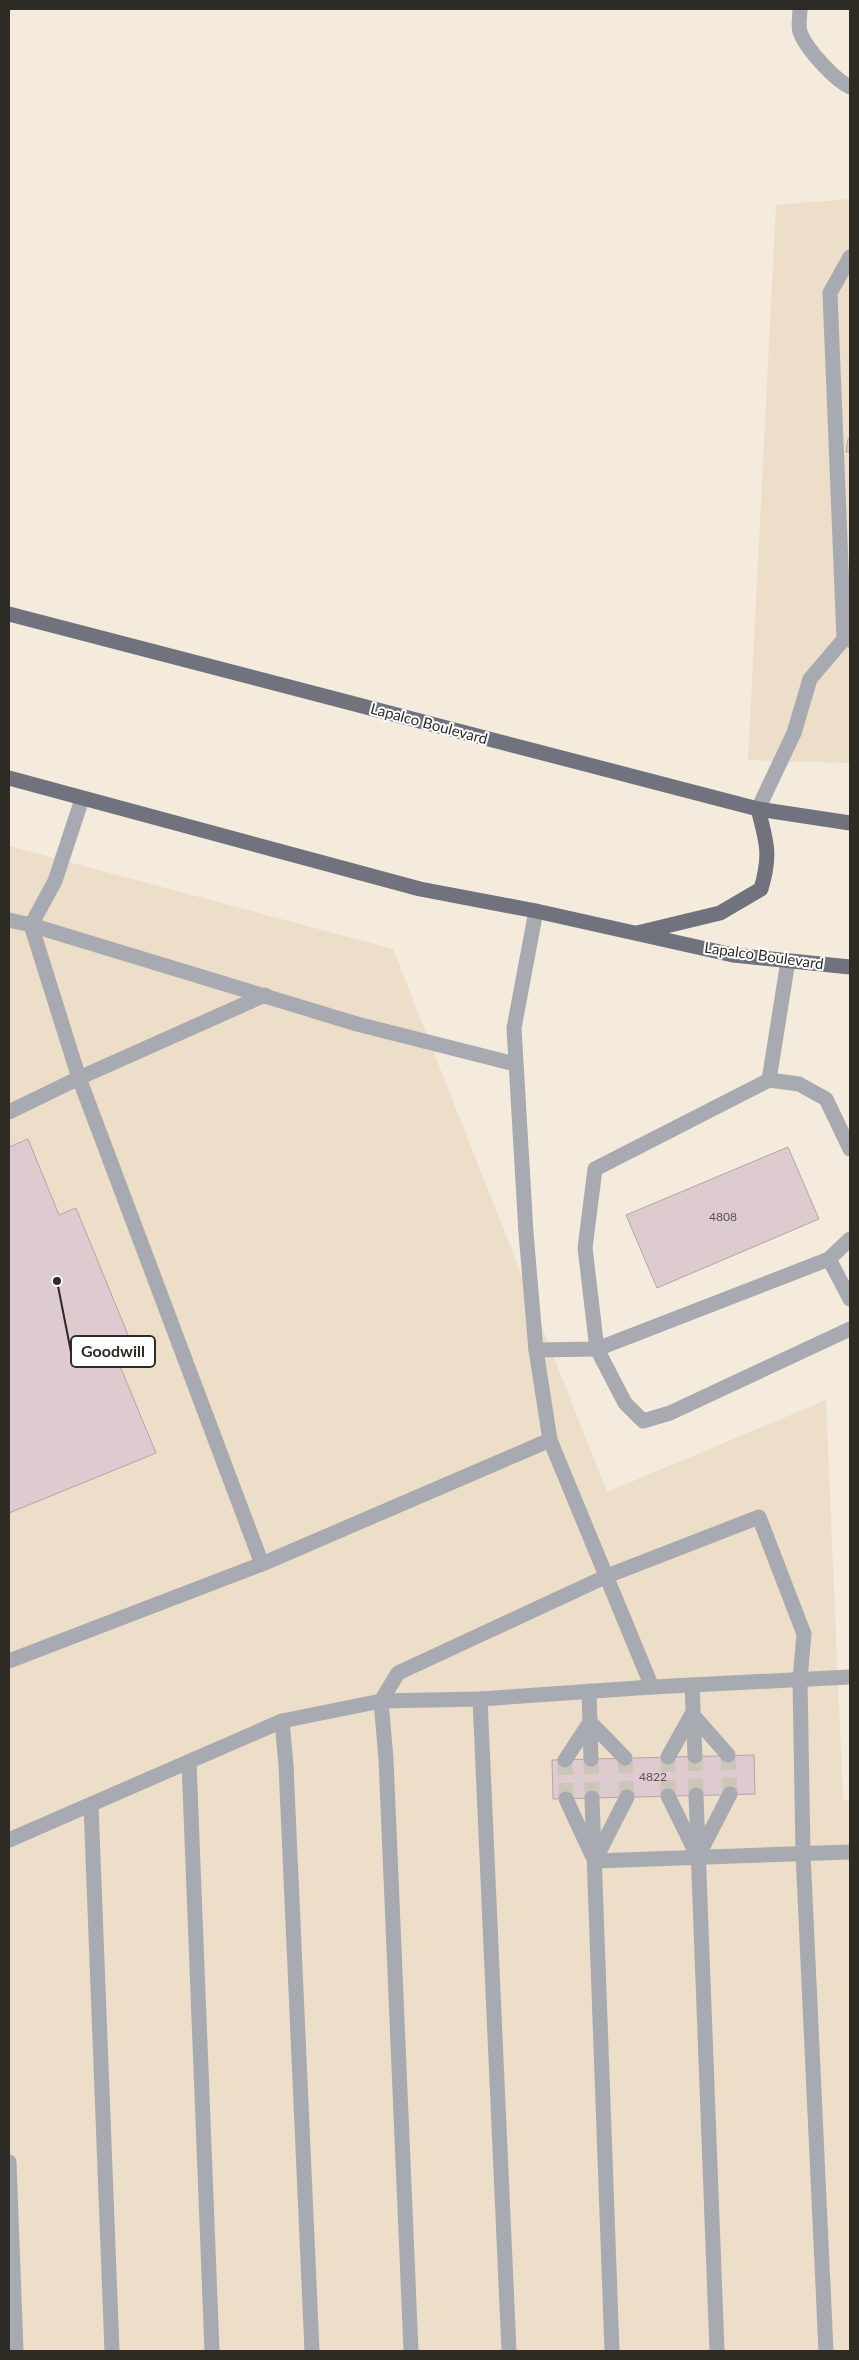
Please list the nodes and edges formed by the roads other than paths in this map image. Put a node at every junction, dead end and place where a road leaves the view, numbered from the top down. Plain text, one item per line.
1 (800, 9) edge
2 (850, 87) edge
3 (850, 257) edge
4 (9, 614) edge
5 (847, 639) edge
6 (9, 778) edge
7 (82, 799) junction
8 (758, 809) junction
9 (850, 823) edge
10 (536, 911) junction
11 (9, 920) edge
12 (31, 925) junction
13 (633, 934) junction
14 (788, 961) junction
15 (850, 967) edge
16 (265, 996) junction
17 (515, 1064) junction
18 (79, 1078) junction
19 (769, 1080) junction
20 (9, 1112) edge
21 (850, 1149) edge
22 (850, 1239) edge
23 (829, 1259) junction
24 (850, 1299) edge
25 (850, 1329) edge
26 (597, 1349) junction
27 (536, 1350) junction
28 (550, 1440) junction
29 (262, 1564) junction
30 (607, 1576) junction
31 (9, 1661) edge
32 (850, 1677) edge
33 (800, 1679) junction
34 (692, 1685) junction
35 (652, 1687) junction
36 (589, 1692) junction
37 (480, 1699) junction
38 (381, 1702) junction
39 (692, 1714) junction
40 (282, 1721) junction
41 (590, 1722) junction
42 (728, 1755) tunnel mouth
43 (695, 1756) tunnel mouth
44 (668, 1757) tunnel mouth
45 (625, 1758) tunnel mouth
46 (592, 1759) tunnel mouth
47 (565, 1760) tunnel mouth
48 (189, 1762) junction
49 (730, 1794) tunnel mouth
50 (696, 1795) tunnel mouth
51 (668, 1796) tunnel mouth
52 (627, 1797) tunnel mouth
53 (592, 1798) tunnel mouth
54 (566, 1799) tunnel mouth
55 (91, 1804) junction
56 (9, 1840) edge
57 (850, 1852) edge
58 (803, 1853) junction
59 (698, 1857) junction
60 (594, 1861) junction
61 (9, 2162) edge
62 (16, 2351) edge
63 (112, 2351) edge
64 (212, 2351) edge
65 (312, 2351) edge
66 (411, 2351) edge
67 (510, 2351) edge
68 (612, 2351) edge
69 (717, 2351) edge
70 (826, 2351) edge

1 - 2 street
3 - 5 street
4 - 8 main road, Lapalco Boulevard
5 - 8 street
6 - 7 main road, Lapalco Boulevard
7 - 10 main road, Lapalco Boulevard
7 - 12 street
8 - 9 main road, Lapalco Boulevard
8 - 13 main road
10 - 13 main road, Lapalco Boulevard
10 - 17 street
11 - 12 street
12 - 16 street
12 - 18 street
13 - 14 main road, Lapalco Boulevard
14 - 15 main road, Lapalco Boulevard
14 - 19 street
16 - 17 street
16 - 18 street
17 - 27 street
18 - 20 street
18 - 29 street
19 - 21 street
19 - 26 street
22 - 23 street
23 - 24 street
23 - 26 street
25 - 26 street
26 - 27 street
27 - 28 street
28 - 29 street
28 - 30 street
29 - 31 street
30 - 33 street
30 - 35 street
30 - 38 street
32 - 33 street
33 - 34 street
33 - 58 street
34 - 35 street
34 - 39 street
35 - 36 street
36 - 37 street
36 - 41 street
37 - 38 street
37 - 67 street
38 - 40 street
38 - 66 street
39 - 42 street
39 - 43 street
39 - 44 street
40 - 48 street
40 - 65 street
41 - 45 street
41 - 46 street
41 - 47 street
48 - 55 street
48 - 64 street
49 - 59 street
50 - 59 street
51 - 59 street
52 - 60 street
53 - 60 street
54 - 60 street
55 - 56 street
55 - 63 street
57 - 58 street
58 - 59 street
58 - 70 street
59 - 60 street
59 - 69 street
60 - 68 street
61 - 62 street

